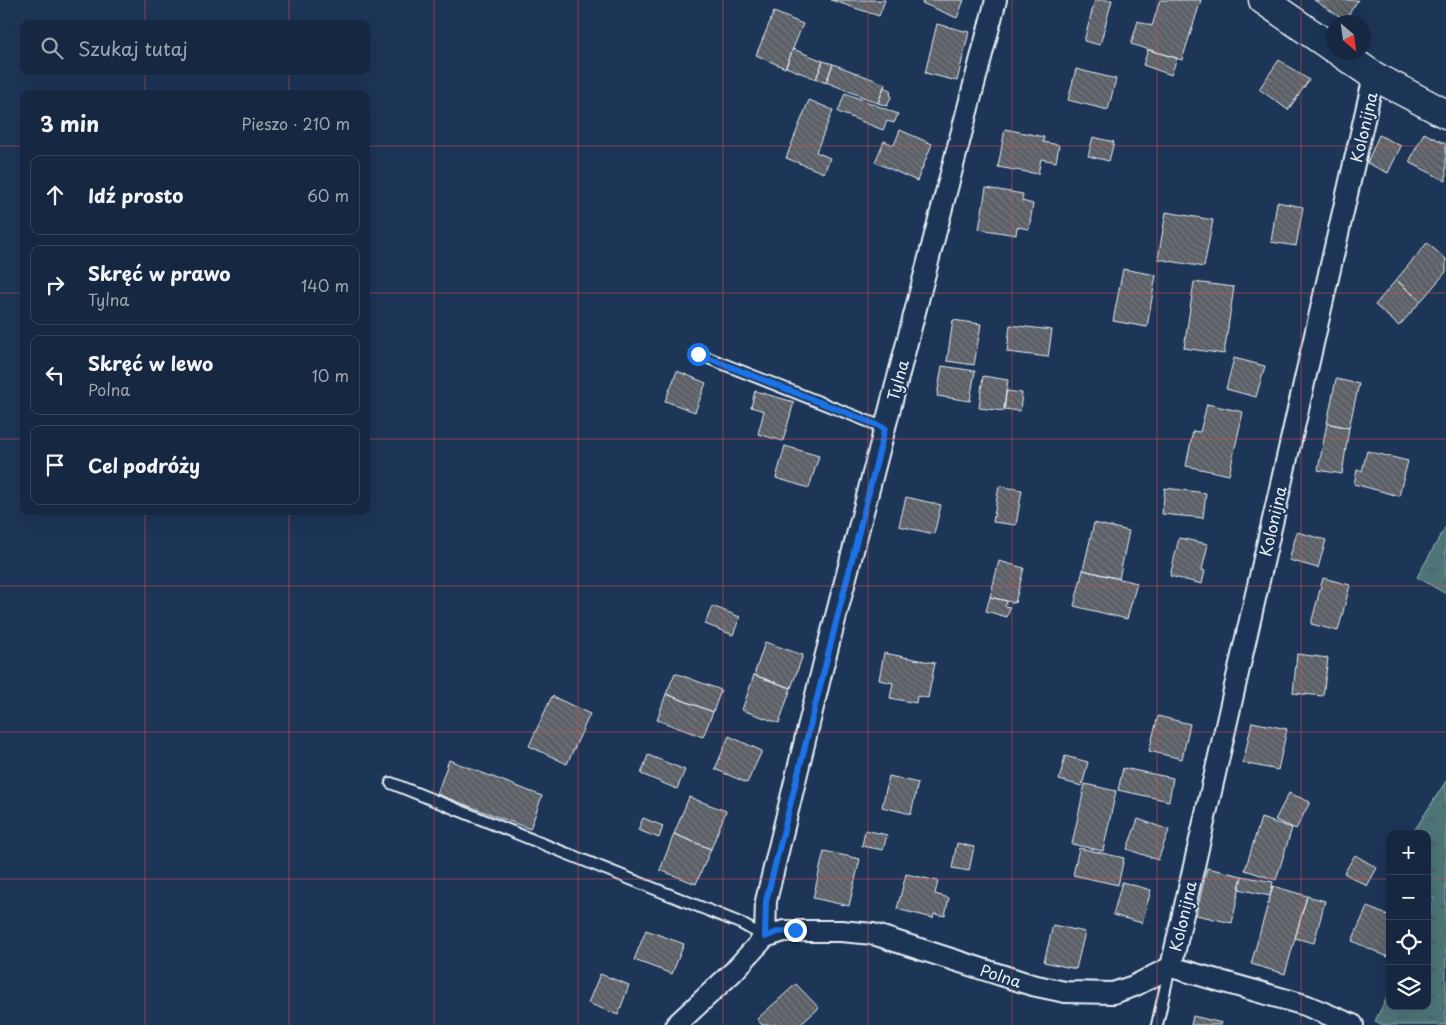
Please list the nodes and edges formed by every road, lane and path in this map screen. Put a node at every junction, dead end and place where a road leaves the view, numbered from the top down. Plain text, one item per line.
1 (996, 0) edge
2 (1263, 0) edge
3 (1326, 43) edge
4 (1351, 60) edge
5 (1374, 76) junction
6 (1446, 114) edge
7 (698, 354) dead end
8 (885, 428) junction
9 (391, 783) dead end
10 (765, 937) junction
11 (1171, 966) junction
12 (676, 1025) edge
13 (1157, 1025) edge
14 (1353, 1025) edge

1 - 8 street, Tylna
2 - 3 street
4 - 5 street
5 - 6 street
5 - 11 street, Kolonijna
7 - 8 lane
8 - 10 street, Tylna
9 - 10 lane
10 - 11 street, Polna
10 - 12 street
11 - 13 lane
11 - 14 street

